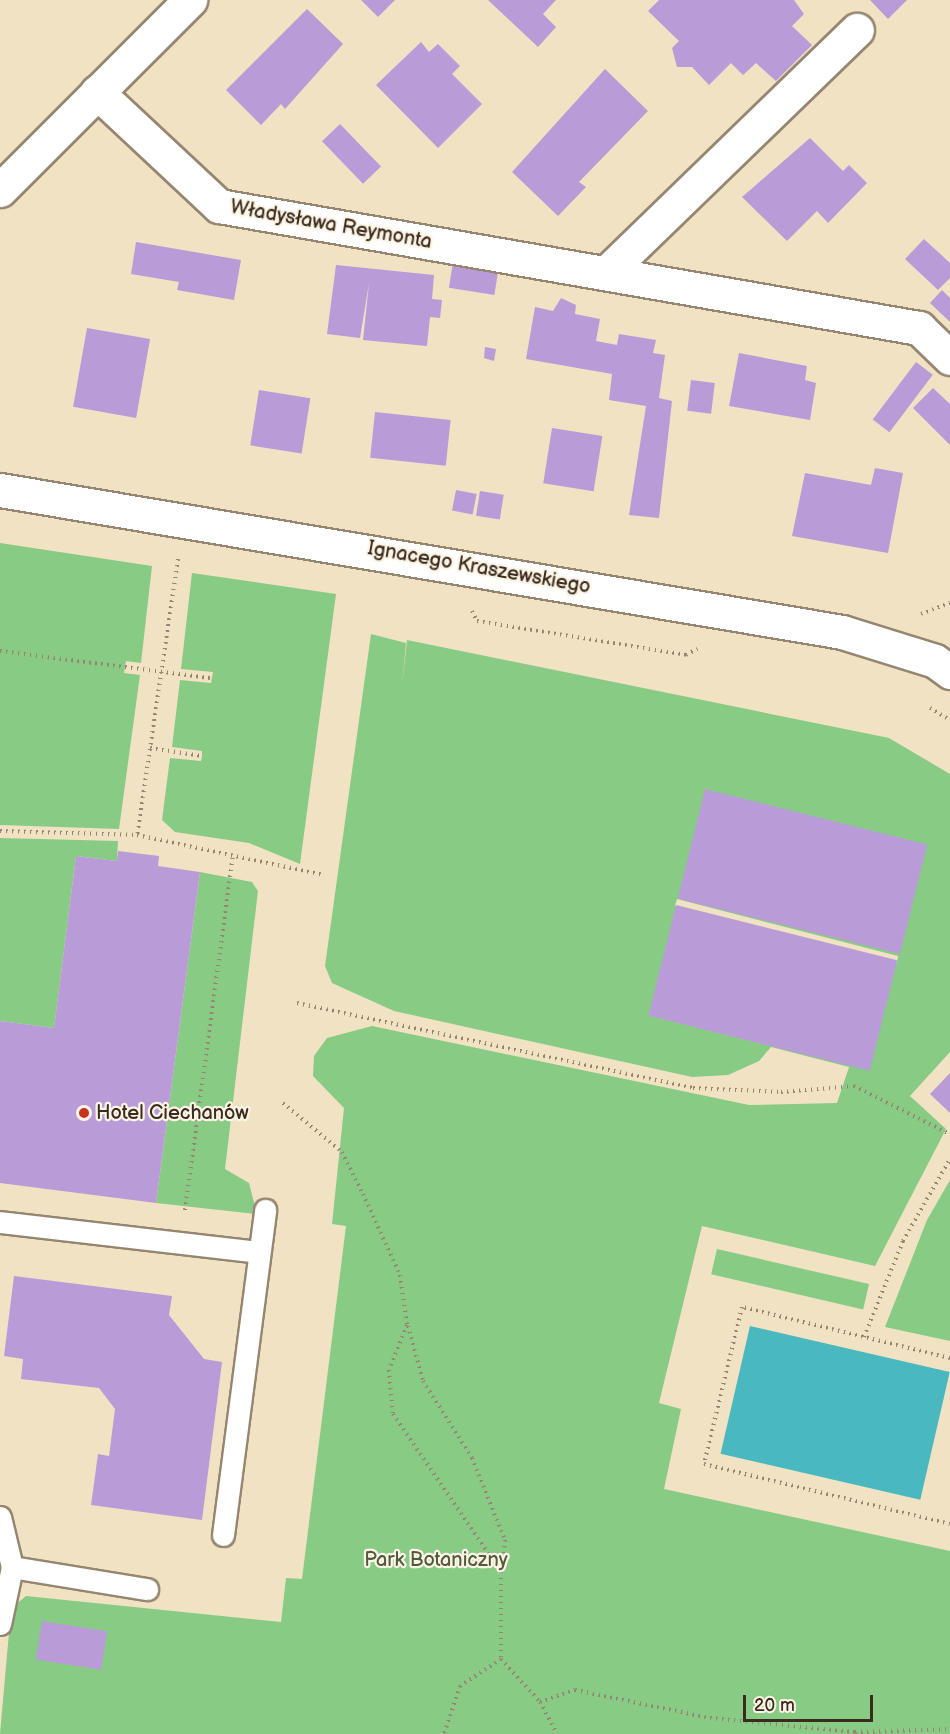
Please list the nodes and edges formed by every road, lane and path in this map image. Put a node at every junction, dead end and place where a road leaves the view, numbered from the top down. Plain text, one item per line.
1 (189, 0) edge
2 (857, 30) dead end
3 (97, 92) junction
4 (0, 190) edge
5 (607, 272) junction
6 (950, 358) edge
7 (0, 490) edge
8 (179, 555) dead end
9 (0, 651) edge
10 (945, 660) edge
11 (162, 672) junction
12 (212, 678) dead end
13 (150, 748) junction
14 (202, 756) dead end
15 (0, 831) edge
16 (137, 835) junction
17 (233, 857) junction
18 (323, 875) dead end
19 (297, 1003) dead end
20 (283, 1103) dead end
21 (950, 1134) edge
22 (950, 1159) edge
23 (265, 1209) dead end
24 (0, 1222) edge
25 (181, 1242) junction
26 (258, 1252) junction
27 (407, 1325) junction
28 (864, 1337) junction
29 (950, 1358) edge
30 (0, 1517) edge
31 (950, 1524) edge
32 (223, 1535) dead end
33 (12, 1567) junction
34 (501, 1572) junction
35 (147, 1589) dead end
36 (0, 1624) edge
37 (501, 1659) junction
38 (540, 1702) junction
39 (950, 1729) edge
40 (444, 1734) edge
41 (557, 1734) edge

1 - 3 street
2 - 5 street
3 - 4 street
3 - 5 street, Władysława Reymonta
5 - 6 street, Władysława Reymonta
7 - 10 street, Ignacego Kraszewskiego
8 - 11 path
9 - 11 path
11 - 12 path
11 - 13 path
13 - 14 path
13 - 16 path
15 - 16 path
16 - 17 path
17 - 18 path
17 - 25 path
19 - 21 path
20 - 27 path
22 - 28 path
23 - 26 lane
24 - 25 lane
25 - 26 lane
26 - 32 lane
27 - 34 path
27 - 34 path
28 - 29 path
28 - 31 path
30 - 33 lane
33 - 35 lane
33 - 36 lane
34 - 37 path
37 - 38 path
37 - 40 path
38 - 39 path
38 - 41 path

